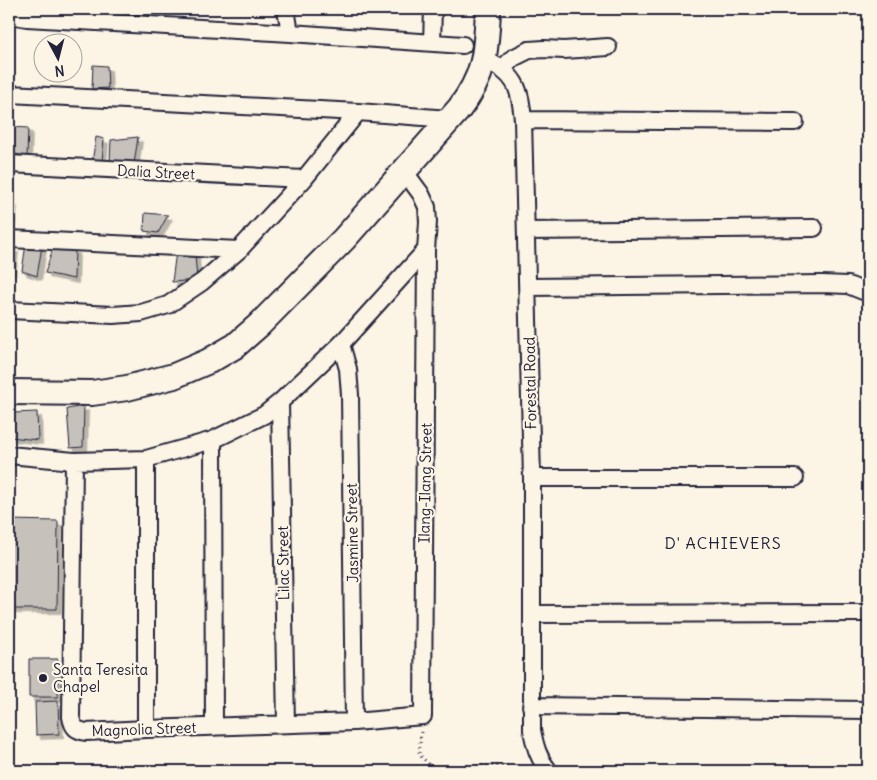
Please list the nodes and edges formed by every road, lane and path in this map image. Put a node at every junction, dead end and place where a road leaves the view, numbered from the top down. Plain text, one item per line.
1 (286, 9) edge
2 (433, 9) edge
3 (488, 9) edge
4 (29, 14) edge
5 (9, 15) edge
6 (290, 33) junction
7 (432, 43) junction
8 (463, 45) dead end
9 (608, 47) dead end
10 (493, 64) junction
11 (9, 94) edge
12 (358, 112) junction
13 (449, 119) junction
14 (524, 120) junction
15 (795, 122) dead end
16 (9, 164) edge
17 (404, 171) junction
18 (304, 179) junction
19 (814, 228) dead end
20 (527, 231) junction
21 (9, 239) edge
22 (240, 250) junction
23 (426, 250) junction
24 (528, 287) junction
25 (868, 293) edge
26 (9, 310) edge
27 (341, 344) junction
28 (9, 392) edge
29 (280, 402) junction
30 (213, 440) junction
31 (9, 455) edge
32 (146, 458) junction
33 (74, 460) junction
34 (532, 478) junction
35 (795, 478) dead end
36 (868, 613) edge
37 (532, 614) junction
38 (531, 706) junction
39 (868, 710) edge
40 (423, 716) junction
41 (354, 722) junction
42 (286, 724) junction
43 (214, 726) junction
44 (146, 728) junction
45 (511, 766) dead end
46 (549, 771) edge

1 - 6 street
2 - 7 street
3 - 10 street
4 - 5 street
4 - 6 street
6 - 7 street
7 - 8 street
9 - 10 street
10 - 13 street
10 - 14 street, Forestal Road
11 - 12 street
12 - 13 street
12 - 18 street
13 - 17 street
14 - 15 street
14 - 20 street, Forestal Road
16 - 18 street, Dalia Street
17 - 23 street, Ilang-Ilang Street
17 - 28 street
18 - 22 street
19 - 20 street
20 - 24 street, Forestal Road
21 - 22 street
22 - 26 street
23 - 27 street
23 - 40 street, Ilang-Ilang Street
24 - 25 street
24 - 34 street, Forestal Road
27 - 29 street
27 - 41 street, Jasmine Street
29 - 30 street
29 - 42 street, Lilac Street
30 - 32 street
30 - 43 street
31 - 33 street
32 - 33 street
32 - 44 street
33 - 44 street, Magnolia Street
34 - 35 street
34 - 37 street, Forestal Road
36 - 37 street
37 - 38 street, Forestal Road
38 - 39 street
38 - 46 street, Forestal Road
40 - 41 street, Magnolia Street
40 - 45 path
41 - 42 street, Magnolia Street
42 - 43 street, Magnolia Street
43 - 44 street, Magnolia Street

